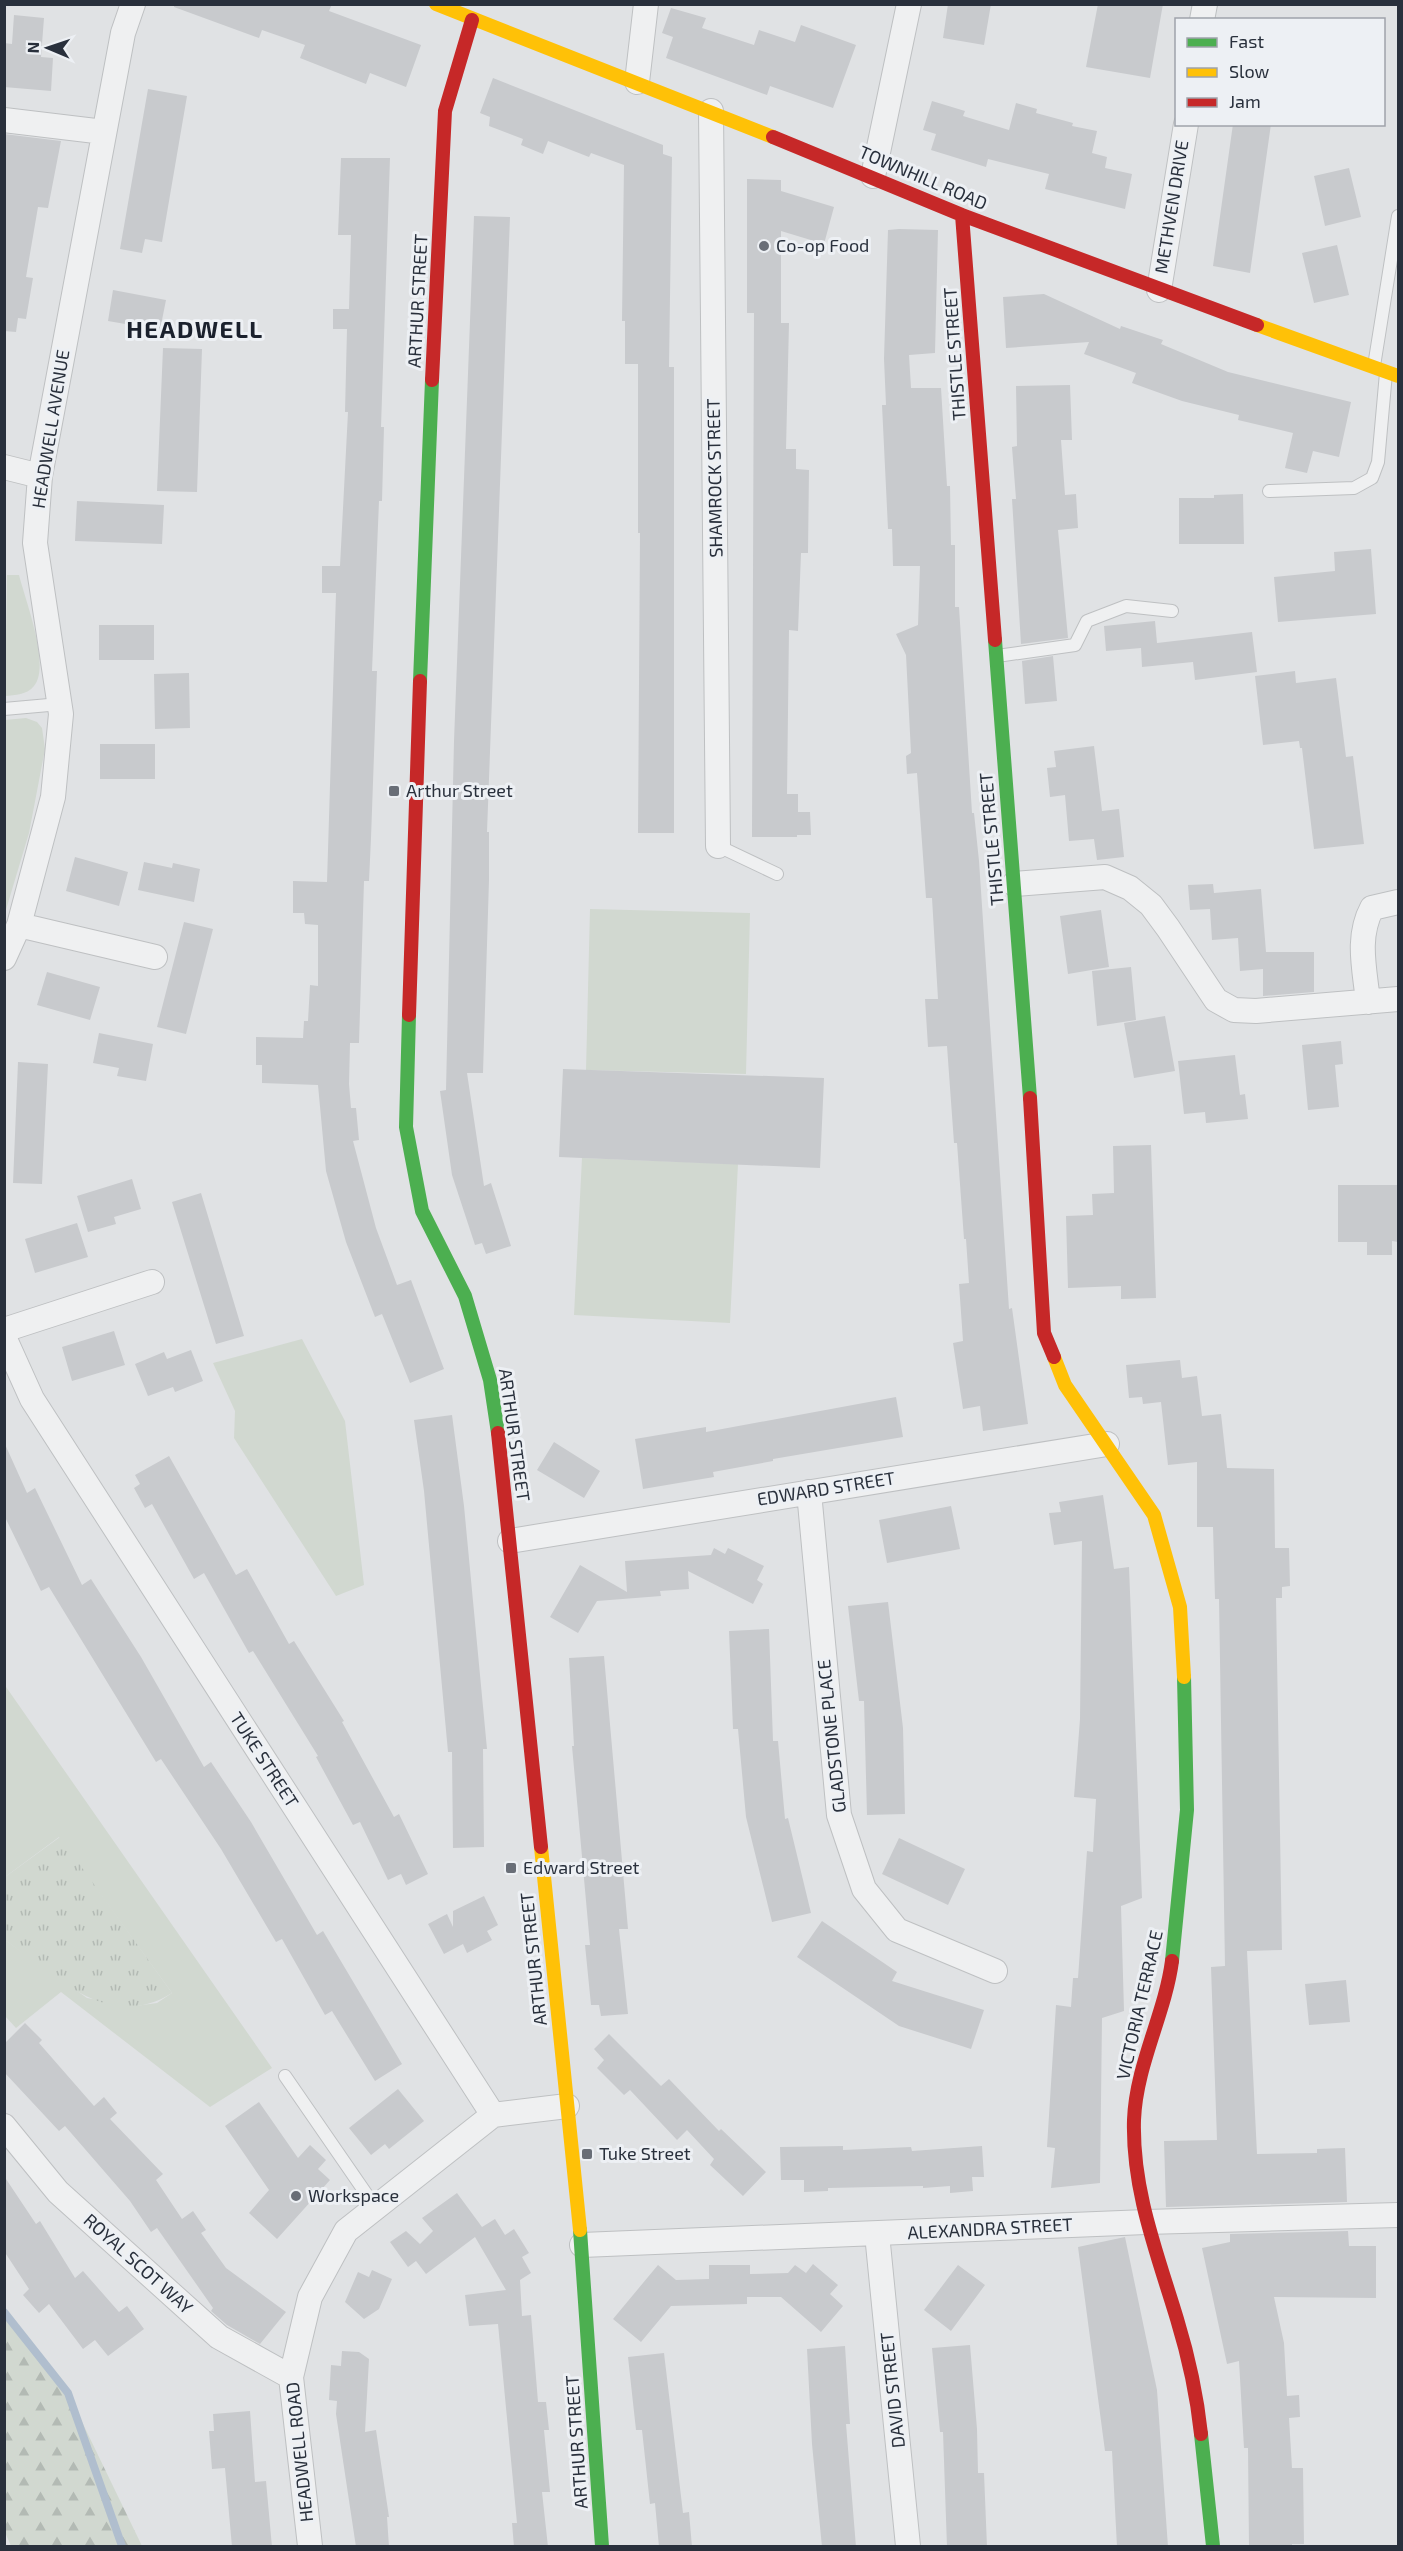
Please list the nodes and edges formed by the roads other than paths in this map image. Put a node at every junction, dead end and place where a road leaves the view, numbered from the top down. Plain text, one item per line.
1 (133, 4) edge
2 (436, 4) edge
3 (646, 4) edge
4 (909, 4) edge
5 (472, 20) junction
6 (637, 82) junction
7 (711, 111) junction
8 (4, 120) edge
9 (1185, 126) edge
10 (104, 132) junction
11 (873, 176) junction
12 (962, 215) junction
13 (1398, 216) edge
14 (1159, 290) junction
15 (1386, 371) edge
16 (4, 467) edge
17 (40, 476) junction
18 (1269, 491) dead end
19 (1172, 611) dead end
20 (996, 656) junction
21 (60, 704) junction
22 (4, 709) edge
23 (718, 846) joint
24 (777, 874) dead end
25 (1014, 884) junction
26 (1398, 902) edge
27 (19, 925) junction
28 (155, 957) dead end
29 (4, 958) edge
30 (1398, 999) edge
31 (1368, 1002) junction
32 (152, 1282) dead end
33 (4, 1330) edge
34 (4, 1337) edge
35 (1107, 1444) junction
36 (809, 1492) junction
37 (510, 1541) junction
38 (995, 1971) dead end
39 (285, 2076) dead end
40 (567, 2106) junction
41 (493, 2115) junction
42 (4, 2126) edge
43 (376, 2208) junction
44 (1398, 2215) edge
45 (1146, 2222) junction
46 (877, 2234) junction
47 (582, 2245) junction
48 (291, 2377) junction
49 (310, 2547) edge
50 (602, 2547) edge
51 (908, 2547) edge
52 (1213, 2547) edge

1 - 10 street, HEADWELL AVENUE
2 - 5 street, TOWNHILL ROAD
3 - 6 street
4 - 11 street
5 - 6 street, TOWNHILL ROAD
5 - 37 street, ARTHUR STREET
6 - 7 street, TOWNHILL ROAD
7 - 11 street, TOWNHILL ROAD
7 - 23 street, SHAMROCK STREET
8 - 10 street
9 - 14 street, METHVEN DRIVE
10 - 17 street, HEADWELL AVENUE
11 - 12 street, TOWNHILL ROAD
12 - 14 street, TOWNHILL ROAD
12 - 20 street, THISTLE STREET
13 - 15 lane
14 - 15 street, TOWNHILL ROAD
15 - 18 lane
16 - 17 street
17 - 21 street, HEADWELL AVENUE
19 - 20 lane
20 - 25 street, THISTLE STREET
21 - 22 lane
21 - 27 street, HEADWELL AVENUE
23 - 24 lane
25 - 31 street
25 - 35 street, THISTLE STREET
26 - 31 street
27 - 28 street
27 - 29 street, HEADWELL AVENUE
30 - 31 street
32 - 33 street
34 - 41 street, TUKE STREET
35 - 36 street, EDWARD STREET
35 - 45 street, VICTORIA TERRACE
36 - 37 street, EDWARD STREET
36 - 38 street, GLADSTONE PLACE
37 - 40 street, ARTHUR STREET
39 - 43 lane
40 - 41 street
40 - 47 street, ARTHUR STREET
41 - 43 street, HEADWELL ROAD
42 - 48 street, ROYAL SCOT WAY
43 - 48 street, HEADWELL ROAD
44 - 45 street, ALEXANDRA STREET
45 - 46 street, ALEXANDRA STREET
45 - 52 street, VICTORIA TERRACE
46 - 47 street, ALEXANDRA STREET
46 - 51 street, DAVID STREET
47 - 50 street, ARTHUR STREET
48 - 49 street, HEADWELL ROAD

